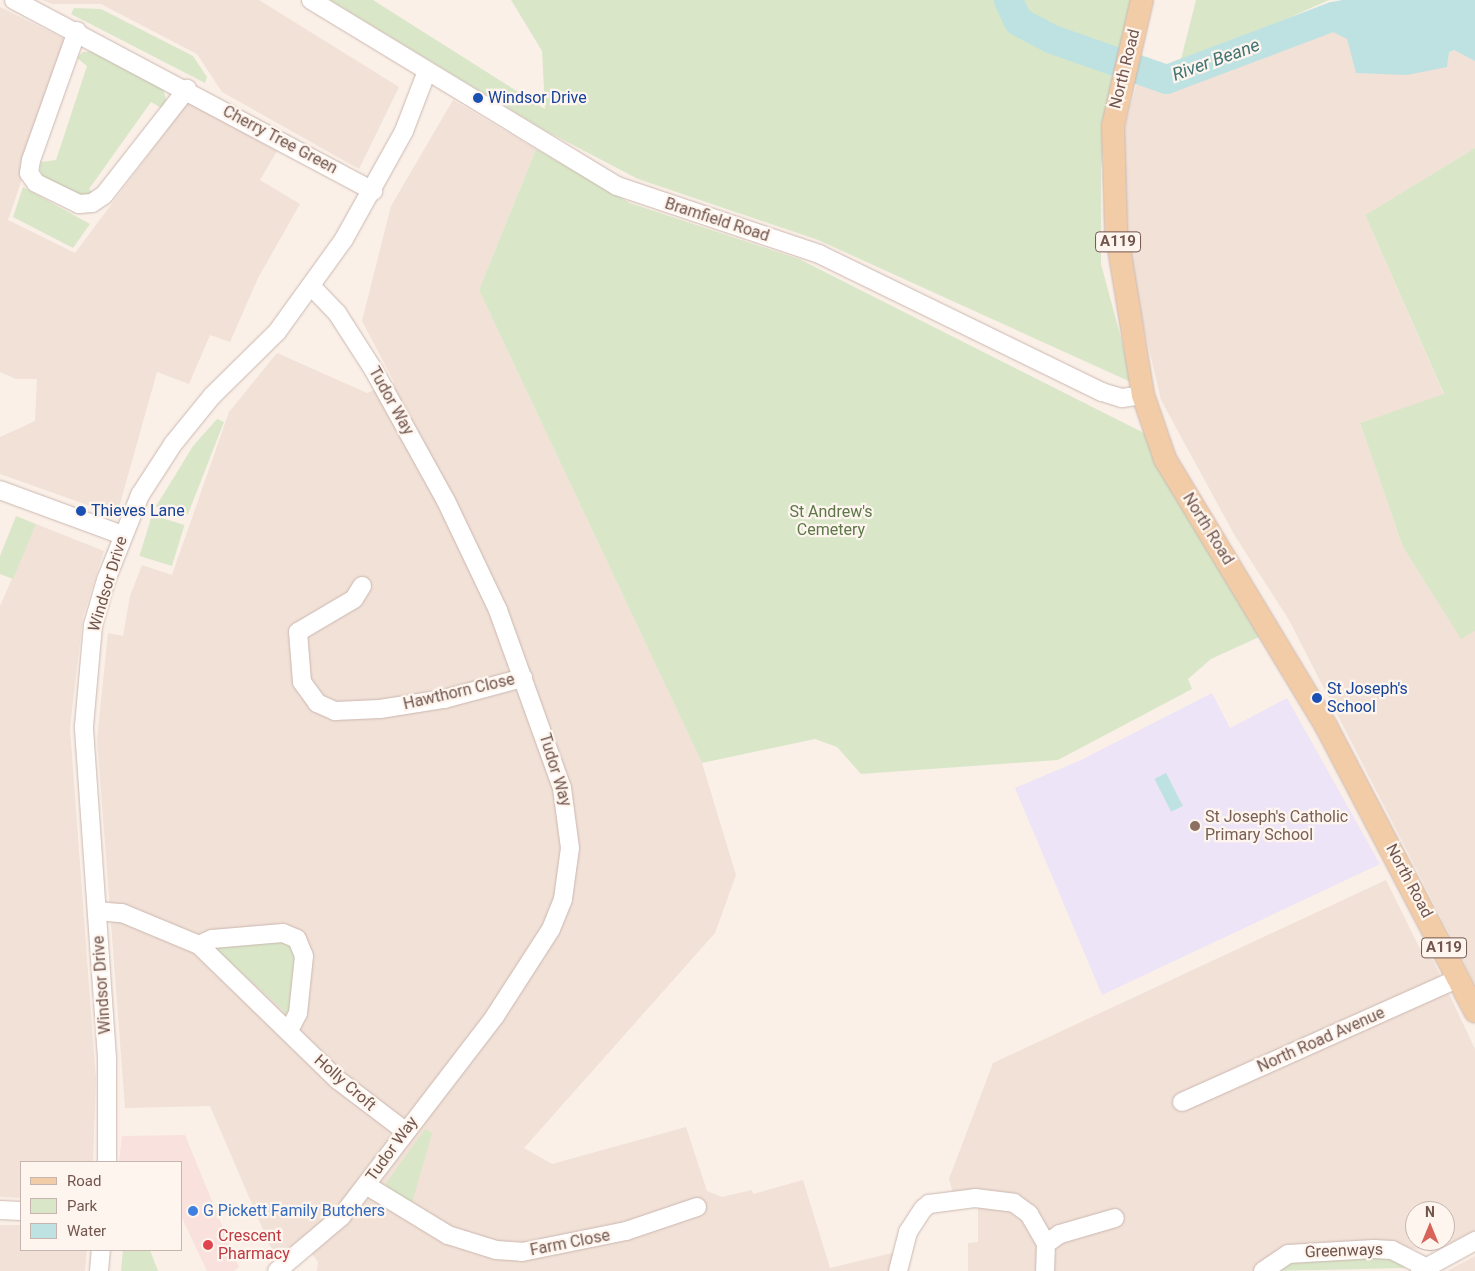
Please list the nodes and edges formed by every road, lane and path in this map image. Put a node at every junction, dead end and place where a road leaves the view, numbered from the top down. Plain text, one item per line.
1 (14, 0) edge
2 (311, 0) edge
3 (1142, 0) edge
4 (77, 31) junction
5 (427, 71) junction
6 (187, 89) junction
7 (373, 191) junction
8 (312, 287) junction
9 (1143, 395) junction
10 (0, 490) edge
11 (122, 535) junction
12 (362, 586) dead end
13 (523, 678) junction
14 (97, 911) junction
15 (199, 945) junction
16 (1459, 978) junction
17 (1475, 1011) edge
18 (289, 1031) junction
19 (1182, 1102) dead end
20 (405, 1131) junction
21 (107, 1161) edge
22 (366, 1185) junction
23 (697, 1207) dead end
24 (0, 1210) edge
25 (20, 1211) edge
26 (1115, 1218) dead end
27 (1475, 1241) edge
28 (1046, 1244) junction
29 (101, 1251) edge
30 (1423, 1269) edge
31 (99, 1271) edge
32 (277, 1271) edge
33 (898, 1271) edge
34 (1045, 1271) edge
35 (1263, 1271) edge

1 - 4 street, Cherry Tree Green
2 - 5 street, Bramfield Road
3 - 9 main road, North Road / A119
4 - 6 street, Cherry Tree Green
4 - 6 street
5 - 7 street, Windsor Drive
5 - 9 street, Bramfield Road
6 - 7 street, Cherry Tree Green
7 - 8 street, Windsor Drive
8 - 11 street, Windsor Drive
8 - 13 street, Tudor Way
9 - 16 main road, North Road / A119
10 - 11 street
11 - 14 street, Windsor Drive
12 - 13 street, Hawthorn Close
13 - 20 street, Tudor Way
14 - 15 street, Holly Croft
14 - 21 street, Windsor Drive
15 - 18 street, Holly Croft
15 - 18 street
16 - 17 main road, North Road / A119
16 - 19 street, North Road Avenue
18 - 20 street, Holly Croft
20 - 22 street, Tudor Way
22 - 23 street, Farm Close
22 - 32 street, Tudor Way
24 - 25 street
26 - 28 street
27 - 30 street, Greenways
28 - 33 street
28 - 34 street
29 - 31 street
30 - 35 street, Greenways

